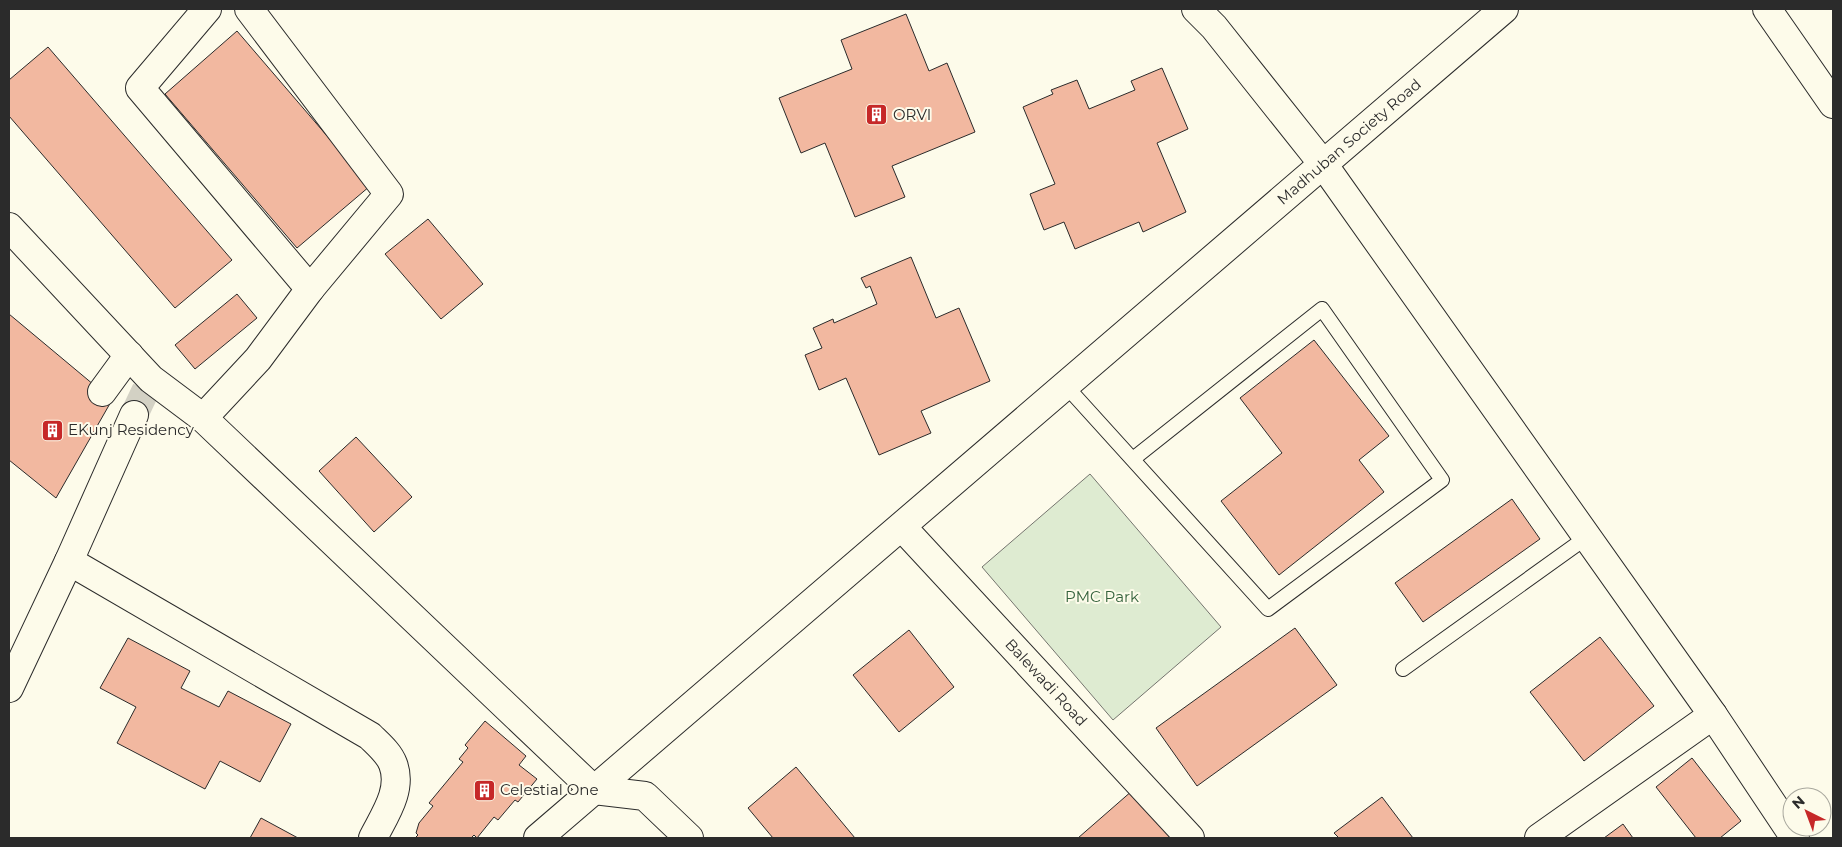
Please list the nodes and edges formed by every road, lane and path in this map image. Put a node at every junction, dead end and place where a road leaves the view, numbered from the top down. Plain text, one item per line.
1 (207, 9) edge
2 (249, 9) edge
3 (1196, 9) edge
4 (1504, 9) edge
5 (1767, 9) edge
6 (1833, 104) edge
7 (1324, 164) junction
8 (9, 227) edge
9 (310, 289) junction
10 (129, 355) junction
11 (1066, 386) junction
12 (102, 392) dead end
13 (134, 415) tunnel mouth
14 (204, 418) junction
15 (1133, 459) junction
16 (902, 527) junction
17 (1588, 537) junction
18 (69, 561) junction
19 (1403, 669) dead end
20 (9, 688) edge
21 (1713, 715) junction
22 (594, 790) junction
23 (373, 838) edge
24 (538, 838) edge
25 (689, 838) edge
26 (1190, 838) edge
27 (1539, 838) edge
28 (1795, 838) edge

1 - 9 street
2 - 9 street
3 - 7 street
4 - 7 street, Madhuban Society Road
5 - 6 street
7 - 11 street, Madhuban Society Road
7 - 17 street
8 - 10 street
9 - 14 street
10 - 12 street
10 - 14 street
11 - 15 lane
11 - 16 street, Madhuban Society Road
13 - 18 street
14 - 22 street
15 - 15 lane
16 - 22 street, Madhuban Society Road
16 - 26 street, Balewadi Road
17 - 19 lane
17 - 21 street
18 - 20 street
18 - 23 street
21 - 27 street
21 - 28 street
22 - 24 street, Madhuban Society Road
22 - 25 street

